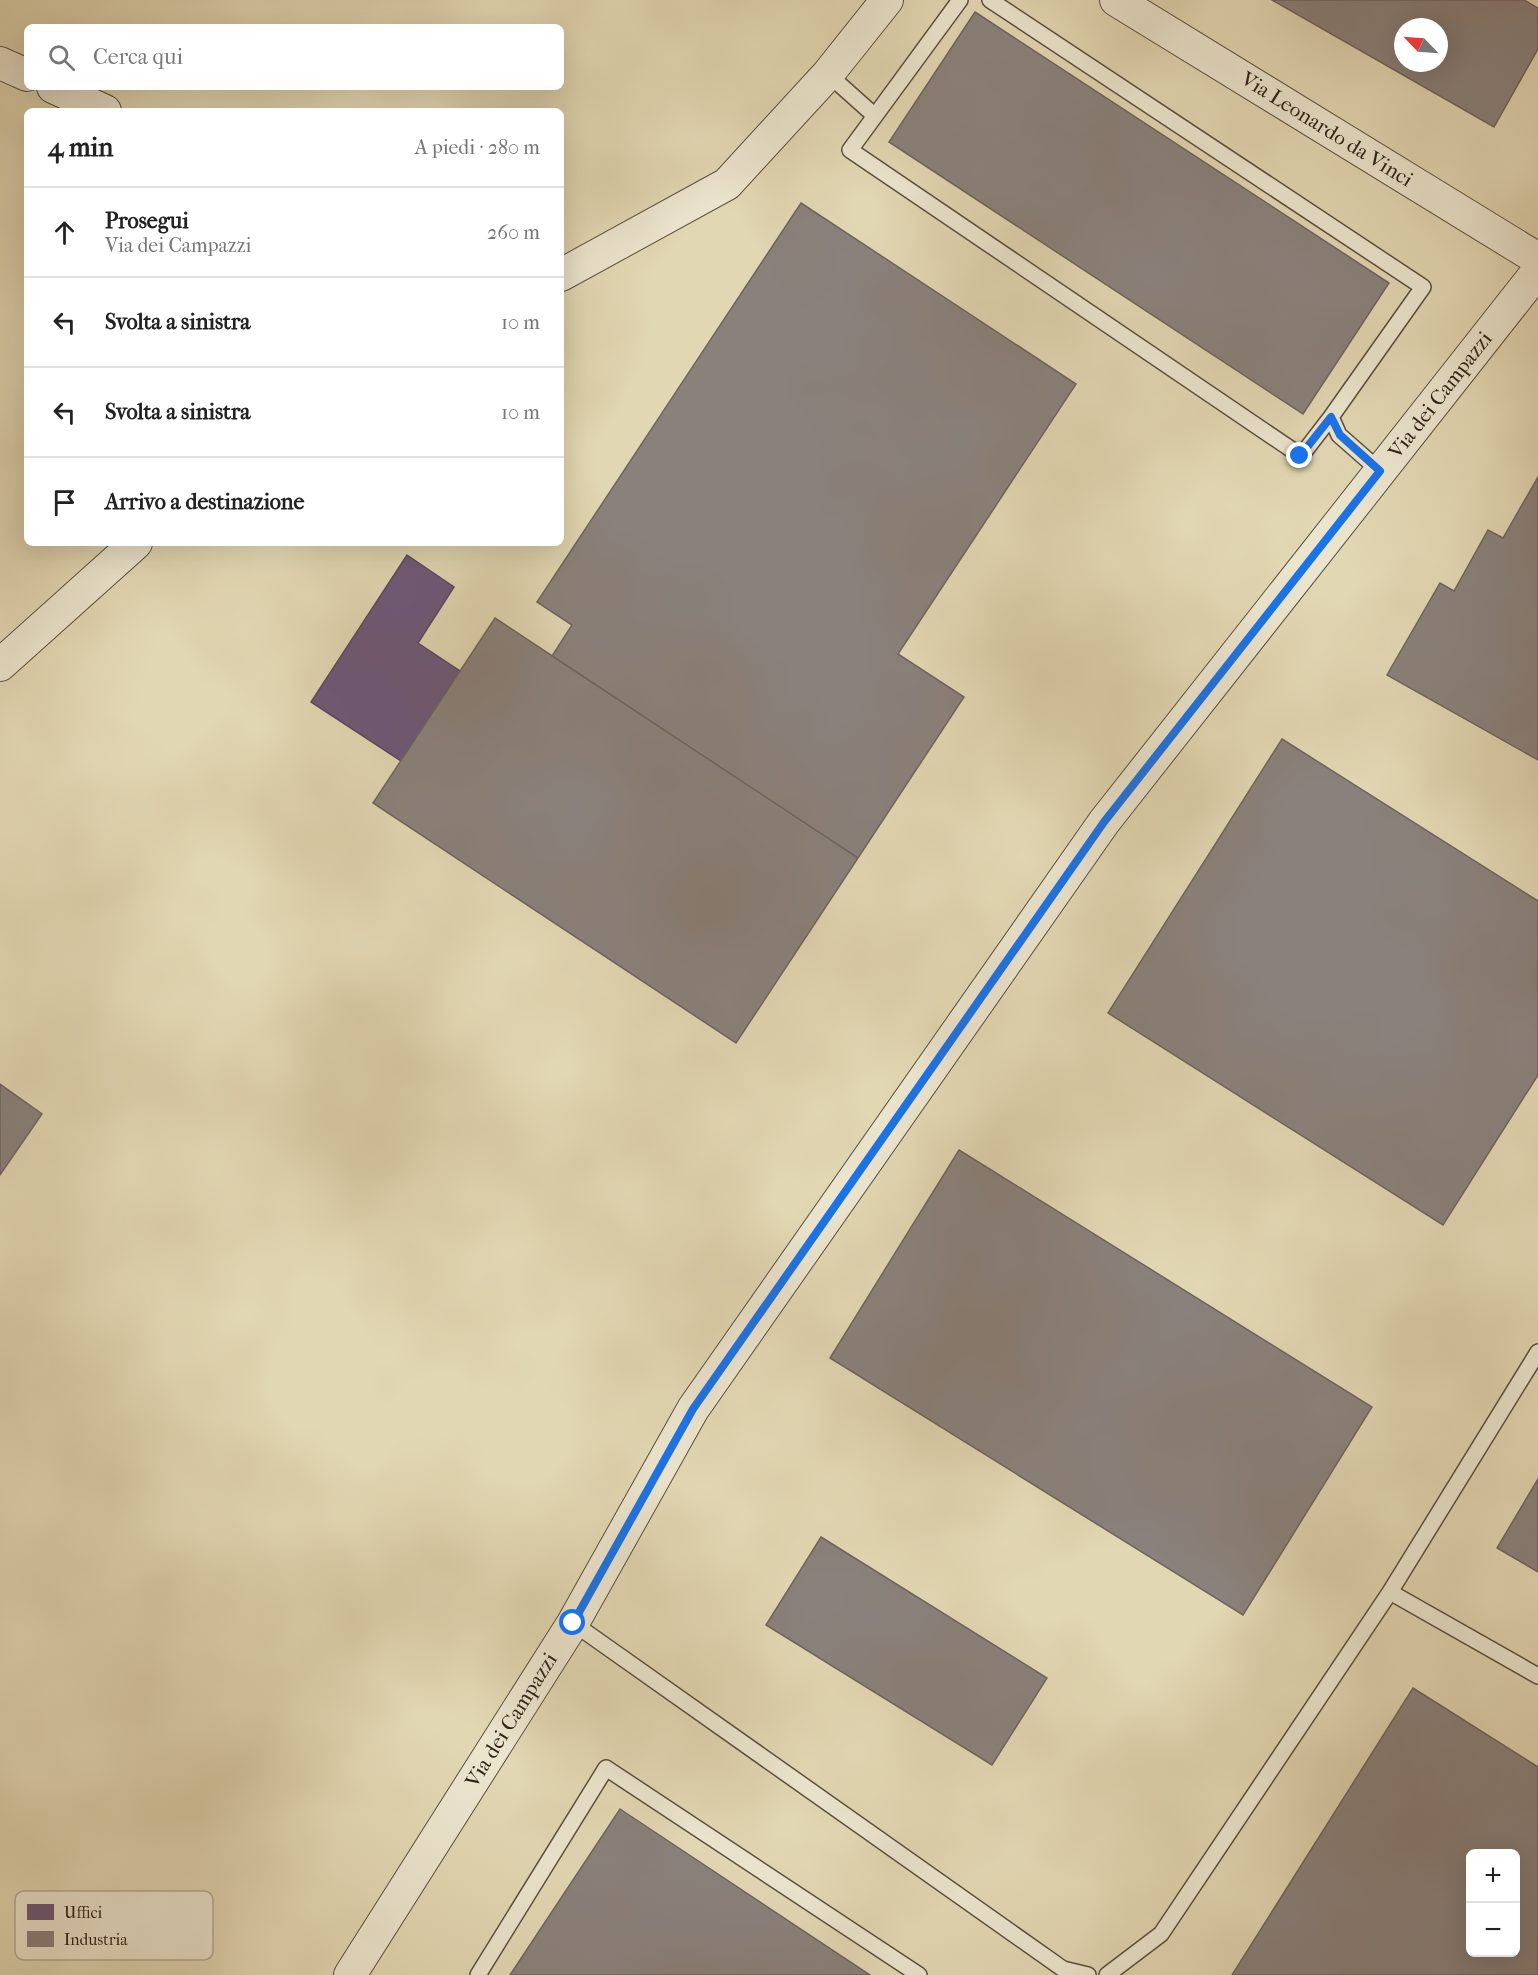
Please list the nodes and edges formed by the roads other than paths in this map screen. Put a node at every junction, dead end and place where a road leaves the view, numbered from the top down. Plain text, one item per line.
1 (887, 0) edge
2 (960, 0) edge
3 (990, 0) edge
4 (1116, 0) edge
5 (0, 63) edge
6 (24, 74) edge
7 (828, 74) junction
8 (59, 90) edge
9 (98, 108) edge
10 (875, 116) junction
11 (1538, 259) edge
12 (1538, 271) edge
13 (564, 273) edge
14 (1331, 417) junction
15 (1380, 471) junction
16 (133, 546) edge
17 (0, 664) edge
18 (1538, 1352) edge
19 (1390, 1592) junction
20 (573, 1623) junction
21 (1538, 1676) edge
22 (350, 1975) edge
23 (478, 1975) edge
24 (920, 1975) edge
25 (1088, 1975) edge
26 (1107, 1975) edge

1 - 7 street
2 - 10 lane
3 - 14 lane
4 - 11 street, Via Leonardo da Vinci
5 - 6 street
7 - 10 lane
7 - 13 street
8 - 9 street
10 - 14 lane
12 - 15 street, Via dei Campazzi
14 - 15 lane
15 - 20 street, Via dei Campazzi
16 - 17 street
18 - 19 lane
19 - 21 lane
19 - 26 lane
20 - 22 street, Via dei Campazzi
20 - 25 lane
23 - 24 lane

